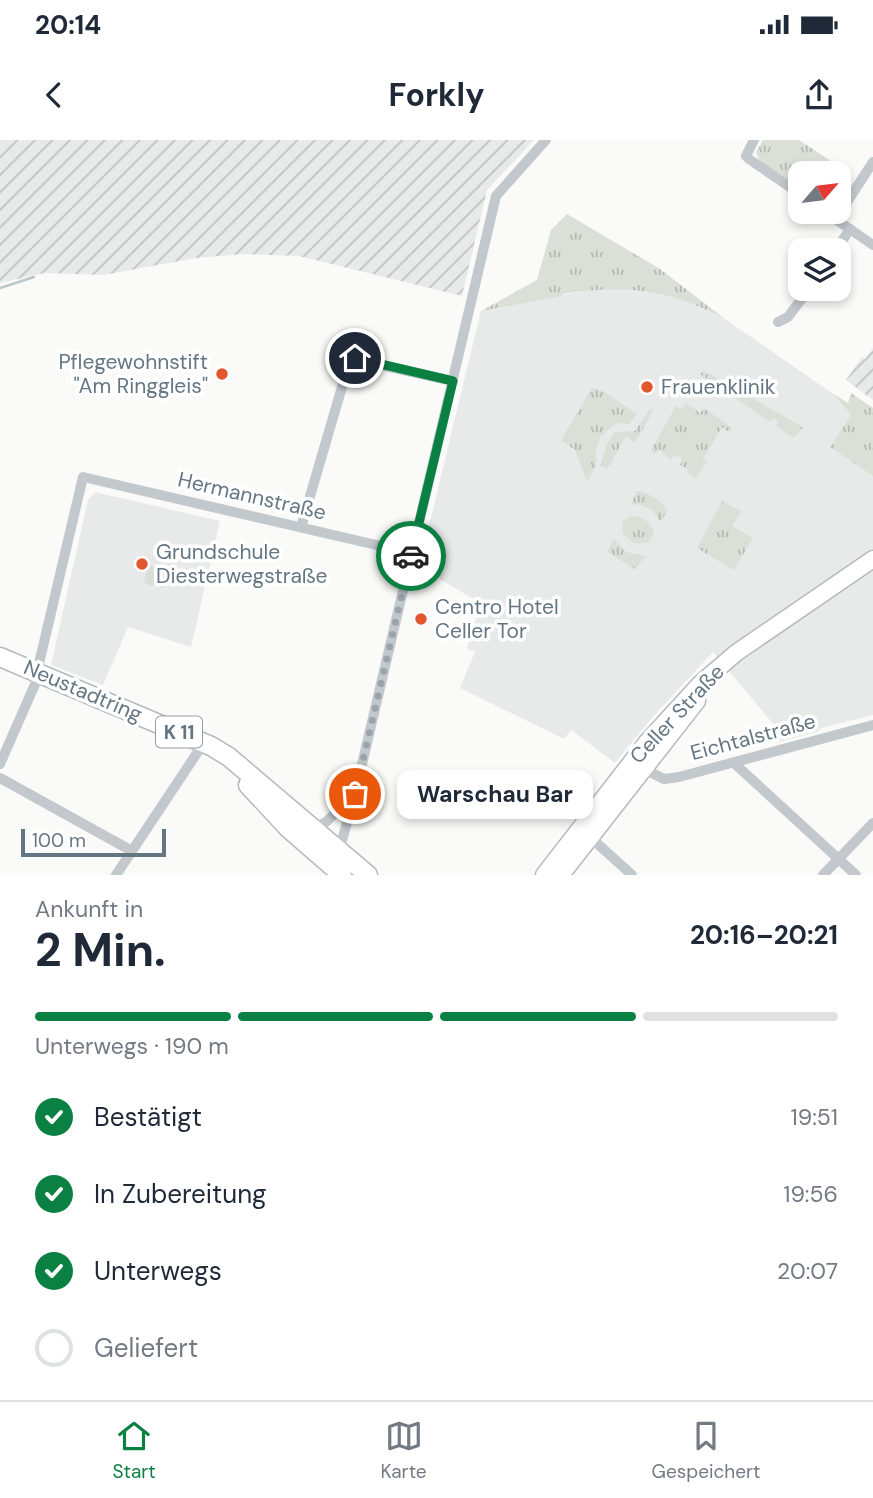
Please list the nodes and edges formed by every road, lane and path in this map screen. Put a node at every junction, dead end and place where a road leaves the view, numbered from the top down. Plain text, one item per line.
1 (546, 140) edge
2 (754, 140) edge
3 (873, 162) edge
4 (788, 186) edge
5 (851, 196) edge
6 (843, 224) edge
7 (850, 229) junction
8 (844, 238) edge
9 (873, 246) edge
10 (799, 301) edge
11 (778, 322) dead end
12 (453, 381) junction
13 (301, 527) junction
14 (411, 552) junction
15 (873, 559) edge
16 (873, 569) edge
17 (0, 657) edge
18 (0, 667) edge
19 (37, 677) junction
20 (873, 725) edge
21 (199, 750) junction
22 (734, 763) junction
23 (0, 764) edge
24 (638, 764) junction
25 (0, 778) edge
26 (355, 794) junction
27 (873, 823) edge
28 (593, 826) junction
29 (313, 828) junction
30 (313, 850) junction
31 (339, 850) junction
32 (132, 851) junction
33 (839, 860) junction
34 (116, 875) edge
35 (342, 875) edge
36 (368, 875) edge
37 (544, 875) edge
38 (561, 875) edge
39 (632, 875) edge
40 (823, 875) edge
41 (856, 875) edge

1 - 12 street
2 - 4 street
3 - 5 street
6 - 7 street
7 - 8 street
7 - 9 street
10 - 11 street
12 - 13 street
12 - 14 street
13 - 14 street, Hermannstraße
13 - 19 street, Hermannstraße
14 - 26 street
15 - 24 main road, Celler Straße
16 - 24 main road, Celler Straße
17 - 19 main road, Neustadtring / K 11
18 - 19 main road, Neustadtring / K 11
19 - 21 main road, Neustadtring / K 11
19 - 23 street
19 - 29 main road, Neustadtring / K 11
20 - 22 street, Eichtalstraße
21 - 30 main road, Neustadtring / K 11
21 - 32 street
22 - 24 street, Eichtalstraße
22 - 33 street
24 - 28 main road, Celler Straße
25 - 32 street
26 - 29 street
26 - 31 street
27 - 33 street
28 - 37 main road, Celler Straße
28 - 38 main road, Celler Straße
28 - 39 street
29 - 31 main road, Neustadtring / K 11
30 - 31 street
30 - 35 main road, Neustadtring / K 11
31 - 36 main road, Neustadtring / K 11
32 - 34 street
33 - 40 street
33 - 41 street

